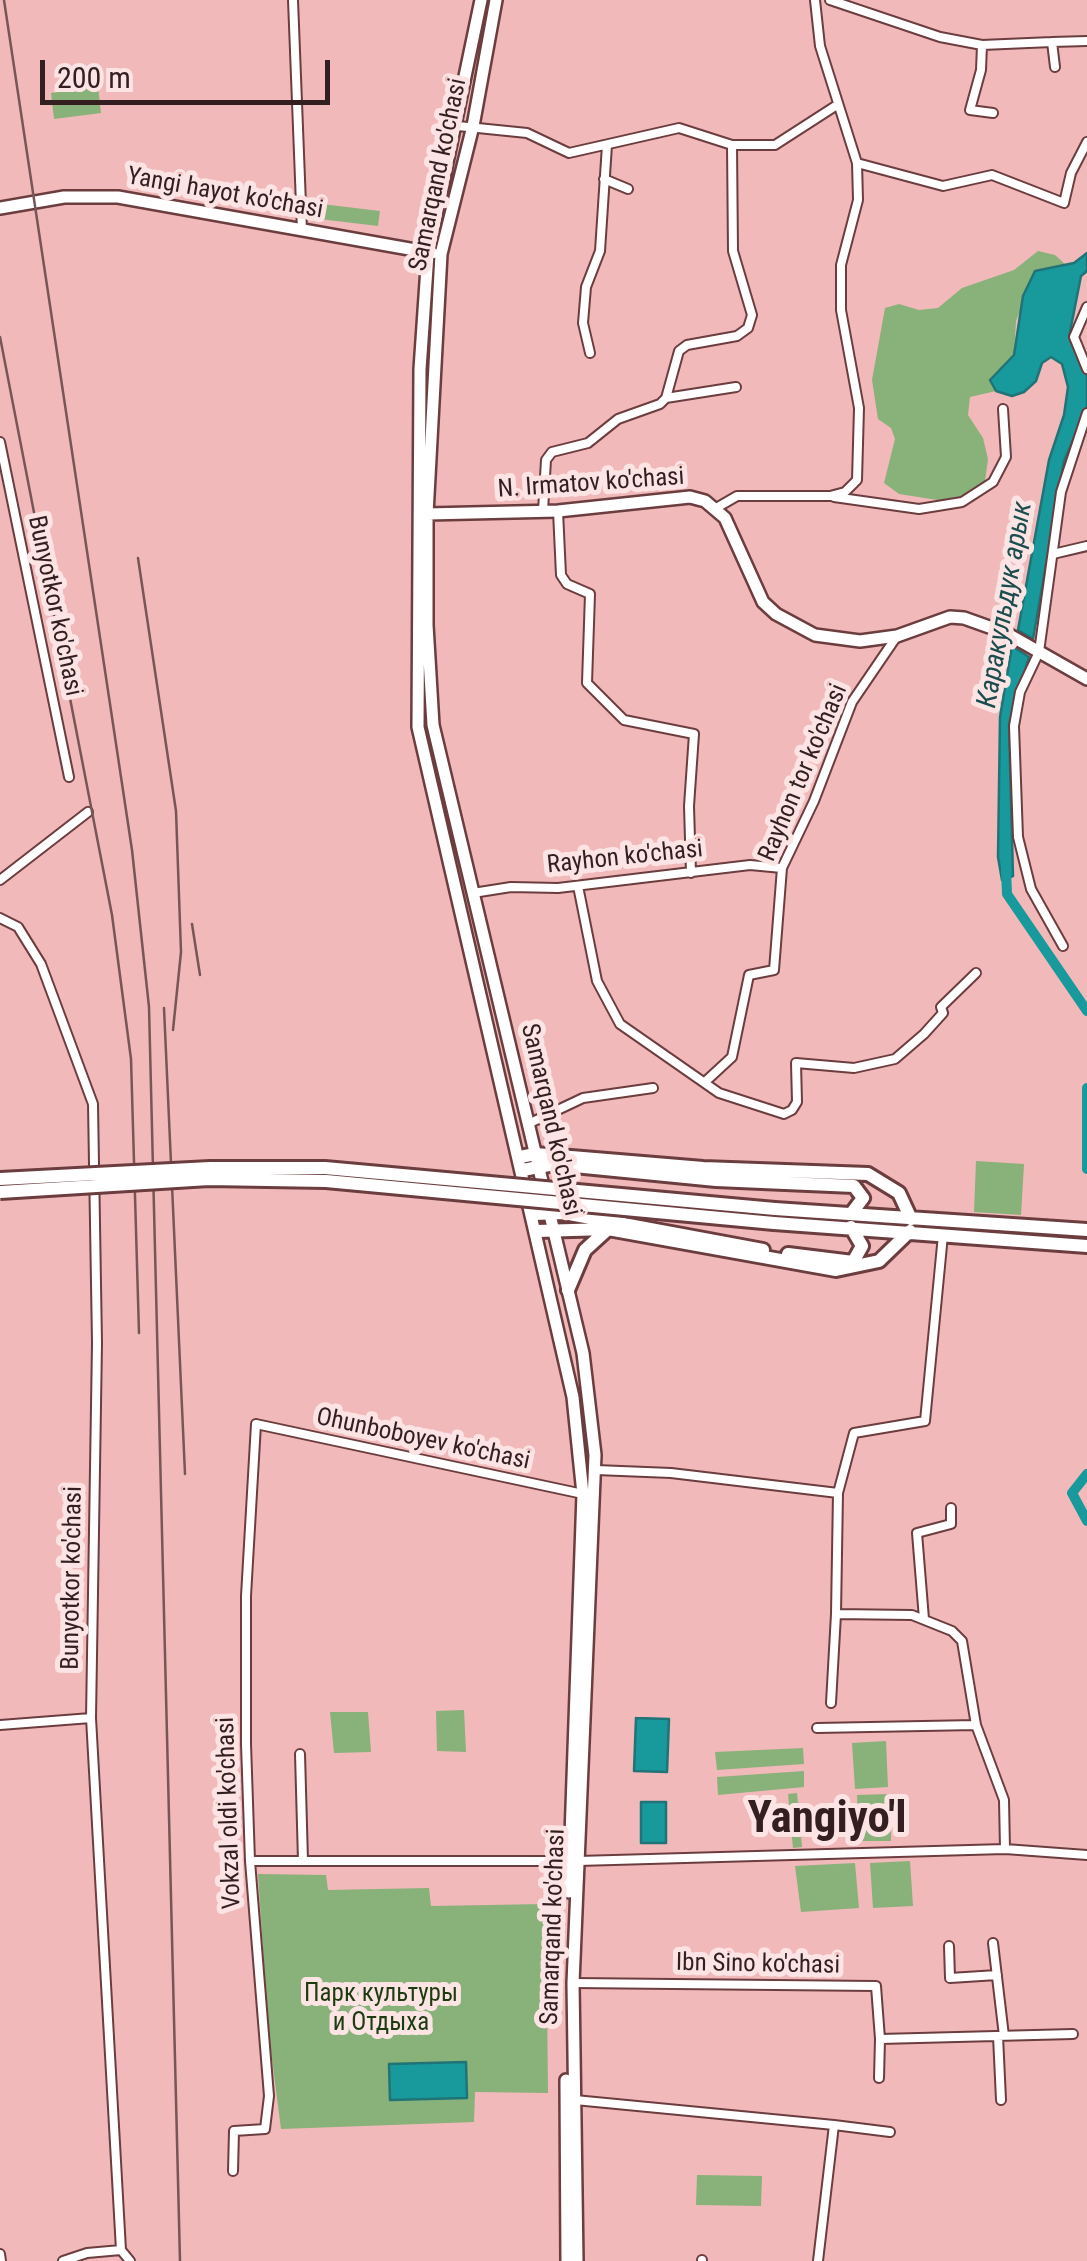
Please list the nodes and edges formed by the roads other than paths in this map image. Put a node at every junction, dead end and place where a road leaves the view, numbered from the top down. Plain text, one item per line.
1 (293, 0) edge
2 (480, 0) edge
3 (496, 0) edge
4 (815, 0) edge
5 (830, 0) edge
6 (1087, 41) edge
7 (1052, 42) junction
8 (982, 45) junction
9 (1055, 67) dead end
10 (837, 106) junction
11 (993, 113) dead end
12 (458, 126) junction
13 (473, 126) junction
14 (1087, 142) edge
15 (607, 145) junction
16 (732, 145) junction
17 (856, 163) junction
18 (604, 179) junction
19 (628, 189) dead end
20 (0, 208) edge
21 (302, 231) junction
22 (434, 254) junction
23 (1087, 307) edge
24 (590, 353) dead end
25 (1087, 369) edge
26 (736, 387) dead end
27 (666, 398) junction
28 (1003, 409) dead end
29 (1087, 413) edge
30 (1084, 438) edge
31 (0, 442) edge
32 (830, 496) junction
33 (718, 507) junction
34 (558, 511) junction
35 (543, 512) junction
36 (427, 514) junction
37 (1087, 546) edge
38 (1053, 554) junction
39 (897, 636) junction
40 (1040, 652) junction
41 (1087, 678) edge
42 (69, 778) dead end
43 (88, 812) dead end
44 (782, 868) junction
45 (691, 873) junction
46 (0, 880) edge
47 (578, 886) junction
48 (473, 893) junction
49 (0, 918) edge
50 (1063, 946) dead end
51 (976, 972) dead end
52 (706, 1081) junction
53 (654, 1088) dead end
54 (528, 1124) junction
55 (512, 1126) junction
56 (537, 1159) junction
57 (521, 1164) junction
58 (0, 1179) edge
59 (0, 1192) edge
60 (548, 1212) junction
61 (533, 1214) junction
62 (775, 1216) junction
63 (851, 1221) junction
64 (910, 1225) junction
65 (552, 1228) junction
66 (608, 1229) junction
67 (1082, 1229) edge
68 (537, 1231) junction
69 (944, 1234) junction
70 (1081, 1246) edge
71 (568, 1290) junction
72 (256, 1424) joint
73 (596, 1470) junction
74 (582, 1494) junction
75 (838, 1494) junction
76 (951, 1508) dead end
77 (836, 1614) junction
78 (924, 1619) junction
79 (831, 1703) dead end
80 (91, 1718) junction
81 (976, 1725) junction
82 (0, 1726) edge
83 (816, 1728) dead end
84 (300, 1754) dead end
85 (1005, 1849) junction
86 (1087, 1855) edge
87 (250, 1861) junction
88 (303, 1861) junction
89 (574, 1861) junction
90 (993, 1943) dead end
91 (950, 1946) dead end
92 (997, 1975) junction
93 (573, 1983) junction
94 (1074, 2034) dead end
95 (1001, 2036) junction
96 (880, 2039) junction
97 (878, 2078) dead end
98 (570, 2100) junction
99 (1001, 2100) dead end
100 (834, 2126) junction
101 (890, 2132) dead end
102 (233, 2171) dead end
103 (121, 2250) junction
104 (64, 2261) edge
105 (130, 2261) edge
106 (568, 2261) edge
107 (577, 2261) edge
108 (818, 2261) edge

1 - 21 street
2 - 12 main road, Samarqand ko'chasi
3 - 13 main road, Samarqand ko'chasi
4 - 10 street
5 - 8 street
6 - 7 street
7 - 8 street
7 - 9 street
8 - 11 street
10 - 16 street
10 - 17 street
12 - 13 street
12 - 22 main road, Samarqand ko'chasi
13 - 15 street
13 - 22 main road, Samarqand ko'chasi
14 - 17 street
15 - 16 street
15 - 18 street
16 - 27 street
17 - 32 street
18 - 19 street
18 - 24 street
20 - 21 main road, Yangi hayot ko'chasi
21 - 22 main road, Yangi hayot ko'chasi
22 - 36 main road, Samarqand ko'chasi
22 - 55 main road, Samarqand ko'chasi
23 - 25 street
26 - 27 street
27 - 35 street
28 - 32 street
29 - 30 street
30 - 38 street
31 - 42 street, Bunyotkor ko'chasi
32 - 33 street
33 - 34 main road, N. Irmatov ko'chasi
33 - 39 main road, N. Irmatov ko'chasi
34 - 35 main road, N. Irmatov ko'chasi
34 - 45 street
35 - 36 main road, N. Irmatov ko'chasi
36 - 48 main road, Samarqand ko'chasi
37 - 38 street
38 - 40 street
39 - 40 main road, N. Irmatov ko'chasi
39 - 44 street, Rayhon tor ko'chasi
40 - 41 main road, N. Irmatov ko'chasi
40 - 50 street
43 - 46 street
44 - 45 street, Rayhon ko'chasi
44 - 52 street, Rayhon tor ko'chasi
45 - 47 street, Rayhon ko'chasi
47 - 48 street, Rayhon ko'chasi
47 - 52 street
48 - 54 main road, Samarqand ko'chasi
49 - 80 street, Bunyotkor ko'chasi
51 - 52 street
53 - 54 street
54 - 55 main road
54 - 56 main road, Samarqand ko'chasi
55 - 57 main road, Samarqand ko'chasi
56 - 57 main road
56 - 60 main road, Samarqand ko'chasi
56 - 63 main road
56 - 64 main road
57 - 61 main road, Samarqand ko'chasi
58 - 62 main road, bridge
59 - 62 main road, bridge
60 - 61 main road
60 - 63 main road
60 - 65 main road, Samarqand ko'chasi
61 - 68 main road, Samarqand ko'chasi
62 - 63 main road
63 - 64 main road
64 - 66 main road
64 - 67 main road
64 - 69 main road
65 - 66 main road
65 - 68 main road
65 - 71 main road, Samarqand ko'chasi
66 - 71 main road
67 - 70 main road
68 - 74 main road, Samarqand ko'chasi
69 - 70 main road
69 - 75 street
71 - 73 main road, Samarqand ko'chasi
72 - 74 street, Ohunboboyev ko'chasi
72 - 87 street, Vokzal oldi ko'chasi
73 - 75 street
73 - 89 main road, Samarqand ko'chasi
74 - 89 main road, Samarqand ko'chasi
75 - 77 street
76 - 78 street
77 - 78 street
77 - 79 street
78 - 81 street
80 - 82 street
80 - 103 street, Bunyotkor ko'chasi
81 - 83 street
81 - 85 street
84 - 88 street
85 - 86 street
85 - 89 street
87 - 88 street
87 - 102 street, Vokzal oldi ko'chasi
88 - 89 street
89 - 93 main road, Samarqand ko'chasi
89 - 98 main road, Samarqand ko'chasi
90 - 92 street
91 - 92 street
92 - 95 street
93 - 96 street, Ibn Sino ko'chasi
93 - 98 main road, Samarqand ko'chasi
94 - 95 street
95 - 96 street
95 - 99 street
96 - 97 street
98 - 100 street
98 - 106 main road, Samarqand ko'chasi
98 - 107 main road, Samarqand ko'chasi
100 - 101 street
100 - 108 street
103 - 104 street
103 - 105 street

